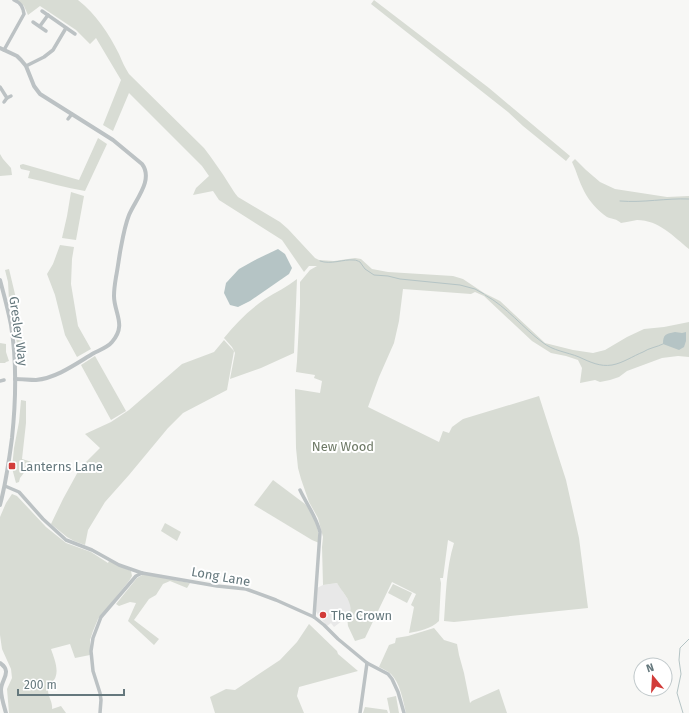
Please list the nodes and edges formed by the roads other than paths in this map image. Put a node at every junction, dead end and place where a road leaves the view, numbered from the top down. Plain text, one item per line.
1 (14, 0) edge
2 (42, 11) dead end
3 (48, 15) junction
4 (33, 22) dead end
5 (40, 26) junction
6 (66, 28) junction
7 (46, 31) dead end
8 (75, 34) dead end
9 (2, 49) edge
10 (26, 66) junction
11 (0, 87) edge
12 (11, 96) dead end
13 (7, 98) junction
14 (4, 102) dead end
15 (72, 114) junction
16 (68, 119) dead end
17 (0, 280) edge
18 (15, 379) junction
19 (5, 486) junction
20 (300, 490) dead end
21 (0, 504) edge
22 (142, 573) junction
23 (314, 617) junction
24 (367, 663) junction
25 (0, 664) edge
26 (1, 680) edge
27 (0, 689) edge
28 (6, 713) edge
29 (100, 713) edge
30 (360, 713) edge
31 (404, 713) edge

1 - 9 street
2 - 3 street
3 - 5 street
3 - 6 street
4 - 5 street
5 - 7 street
6 - 8 street
6 - 10 street
9 - 10 street
10 - 15 street
11 - 13 street
12 - 13 street
13 - 14 street
15 - 16 street
15 - 18 street
17 - 18 street, Gresley Way
18 - 19 street, Gresley Way
19 - 21 street, Gresley Way
19 - 22 street
20 - 23 street
22 - 23 street, Long Lane
22 - 29 street
23 - 24 street, Long Lane
24 - 30 street
24 - 31 street, Long Lane
25 - 26 street
26 - 27 street
27 - 28 street

